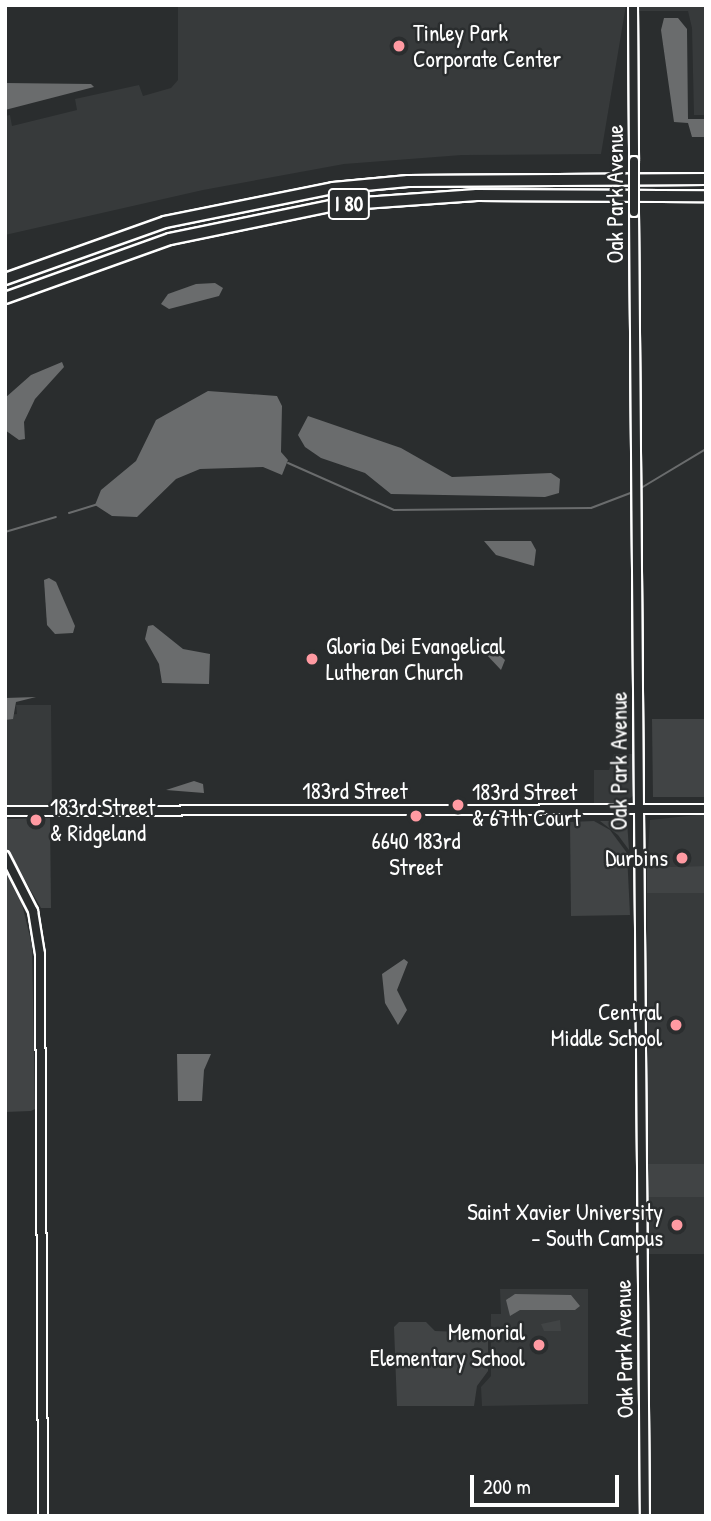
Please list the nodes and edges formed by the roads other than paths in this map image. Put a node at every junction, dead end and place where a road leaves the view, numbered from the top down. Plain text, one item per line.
1 (633, 5) edge
2 (706, 173) edge
3 (645, 179) junction
4 (706, 179) edge
5 (706, 195) edge
6 (5, 279) edge
7 (5, 298) edge
8 (638, 809) junction
9 (706, 809) edge
10 (6, 811) edge
11 (5, 856) edge
12 (43, 1516) edge
13 (645, 1516) edge

1 - 8 street, Oak Park Avenue, bridge
2 - 3 highway
3 - 4 highway, I 80
3 - 6 highway, I 80
5 - 7 highway, I 80
8 - 9 street, 183rd Street
8 - 10 street, 183rd Street
8 - 13 street, Oak Park Avenue
11 - 12 street

